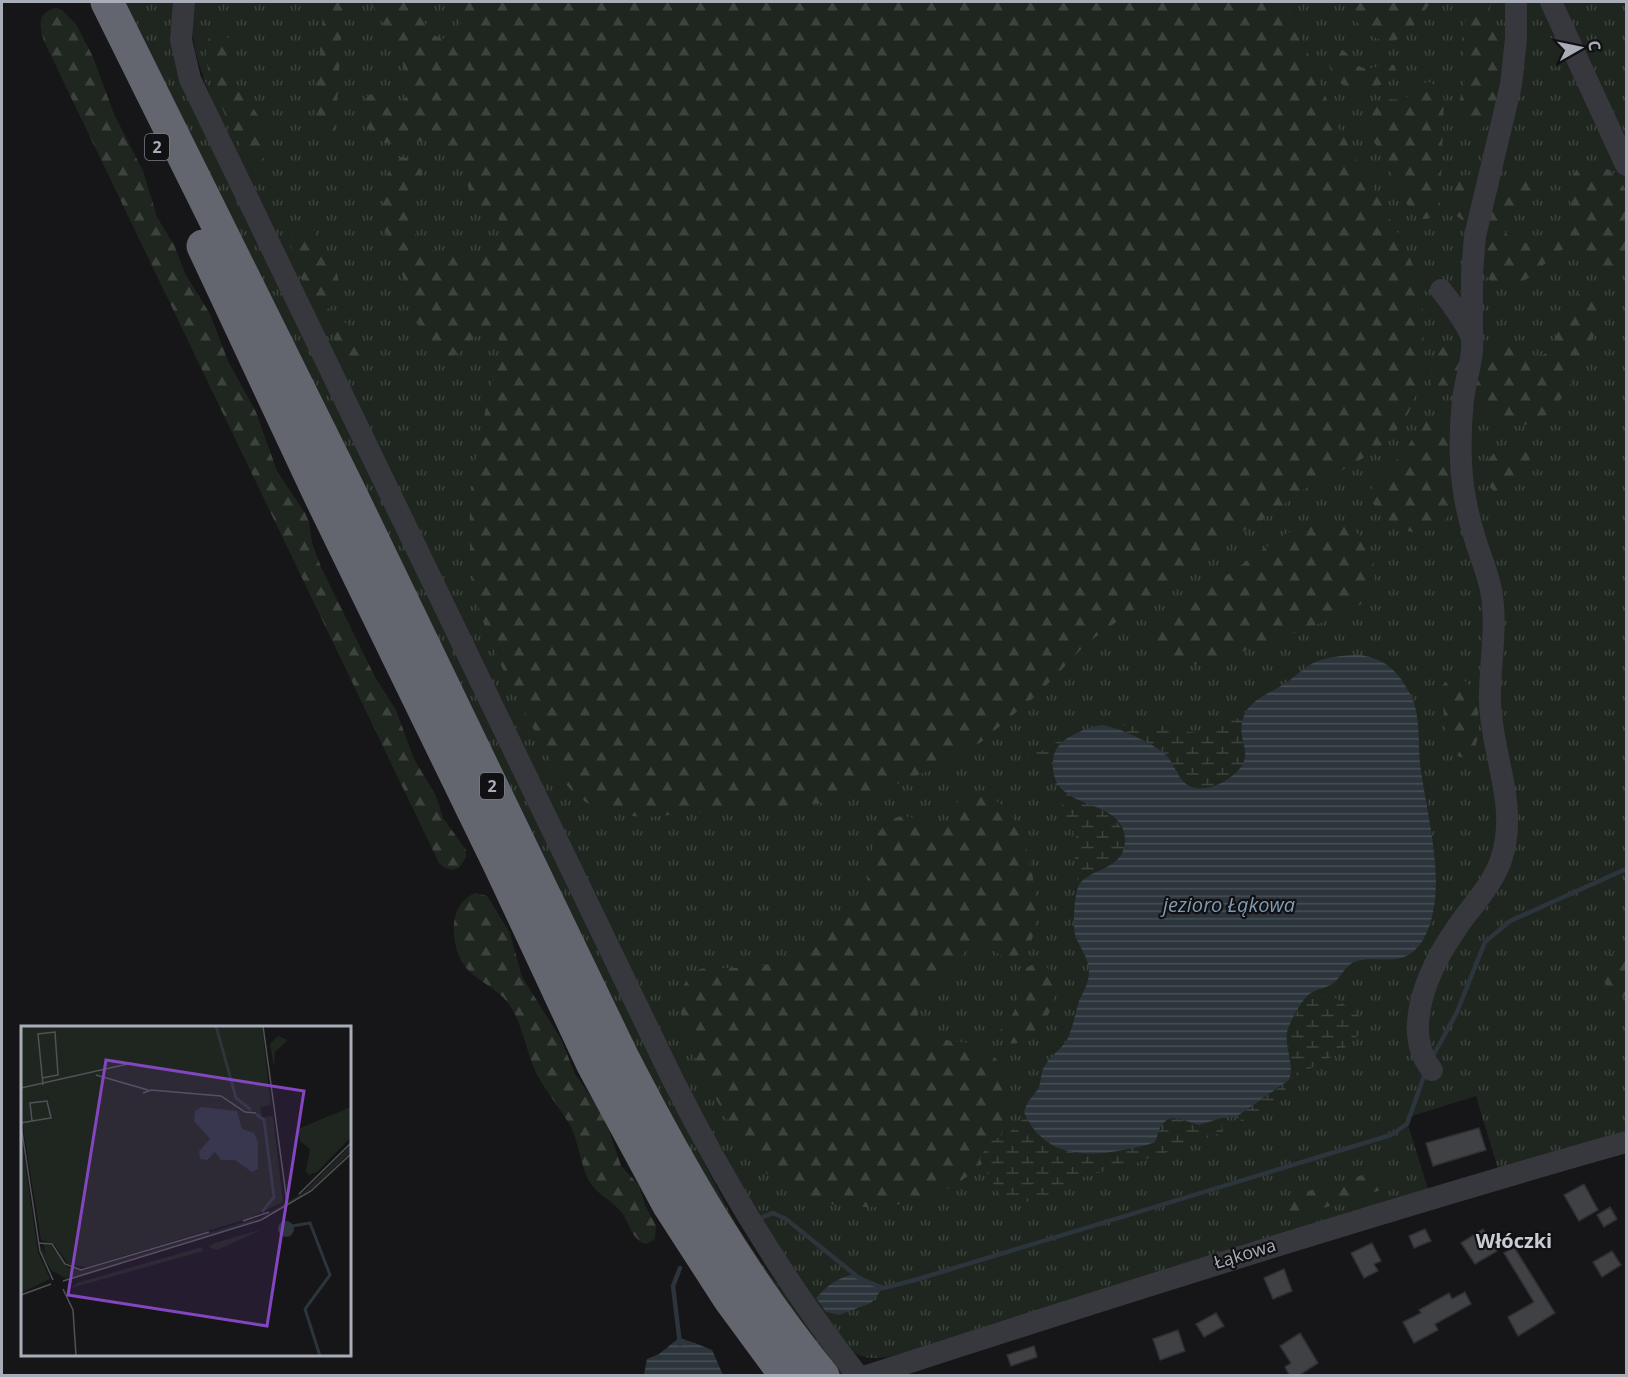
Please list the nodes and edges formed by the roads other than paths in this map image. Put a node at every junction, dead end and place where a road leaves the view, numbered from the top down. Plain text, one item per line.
1 (90, 2) edge
2 (106, 2) edge
3 (184, 2) edge
4 (1516, 2) edge
5 (1551, 2) edge
6 (1626, 165) edge
7 (1441, 290) dead end
8 (1472, 339) junction
9 (1432, 1070) dead end
10 (1626, 1142) edge
11 (786, 1376) edge
12 (823, 1376) edge
13 (858, 1376) edge
14 (867, 1376) edge

1 - 11 highway, 2
2 - 12 highway, 2
3 - 13 street
4 - 8 street
5 - 6 street
7 - 8 street
8 - 9 street
10 - 14 street, Łąkowa

